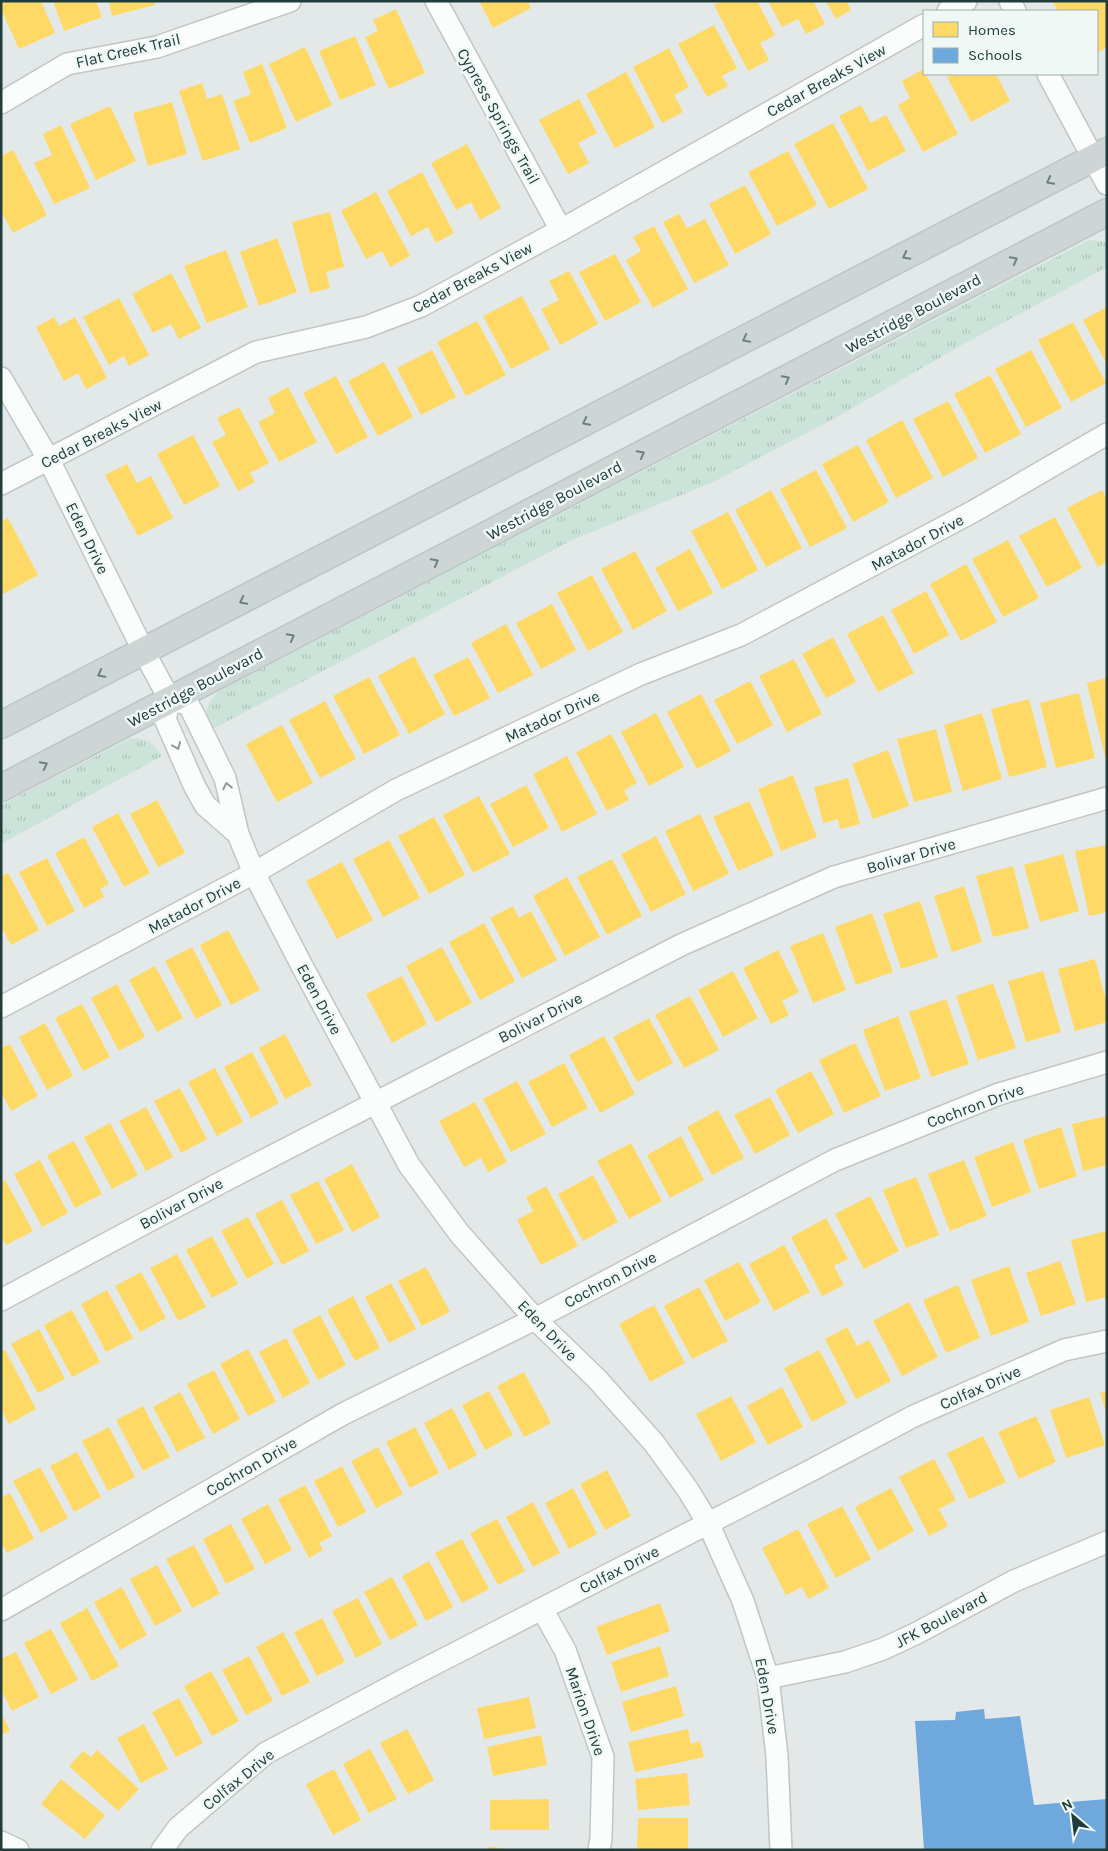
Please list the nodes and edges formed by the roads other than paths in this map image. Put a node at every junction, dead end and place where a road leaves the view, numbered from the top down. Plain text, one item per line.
1 (290, 1) edge
2 (436, 1) edge
3 (966, 1) edge
4 (950, 10) edge
5 (923, 26) edge
6 (1049, 75) edge
7 (1, 103) edge
8 (1100, 155) edge
9 (1107, 184) edge
10 (1107, 212) edge
11 (561, 230) junction
12 (1, 378) edge
13 (1107, 434) edge
14 (49, 460) junction
15 (1, 484) edge
16 (144, 652) junction
17 (170, 700) junction
18 (1, 725) edge
19 (1, 788) edge
20 (1107, 798) edge
21 (238, 834) junction
22 (254, 873) junction
23 (1, 1007) edge
24 (1107, 1062) edge
25 (376, 1102) junction
26 (1, 1300) edge
27 (535, 1319) junction
28 (1107, 1342) edge
29 (708, 1523) junction
30 (1107, 1542) edge
31 (542, 1609) junction
32 (1, 1610) edge
33 (768, 1678) junction
34 (1, 1842) edge
35 (18, 1850) edge
36 (162, 1850) edge
37 (599, 1850) edge
38 (781, 1850) edge

1 - 7 street, Flat Creek Trail
2 - 11 street, Cypress Springs Trail
3 - 4 street
5 - 11 street, Cedar Breaks View
6 - 8 street
8 - 9 street
8 -> 16 main road
17 -> 10 main road, Westridge Boulevard
11 - 14 street, Cedar Breaks View
12 - 14 street, Eden Drive
13 - 22 street, Matador Drive
14 - 15 street, Cedar Breaks View
14 - 16 street, Eden Drive
16 - 17 street, Eden Drive
16 -> 18 main road
19 -> 17 main road, Westridge Boulevard
17 -> 21 street, Eden Drive
21 -> 17 street, Eden Drive
20 - 25 street, Bolivar Drive
21 - 22 street, Eden Drive
22 - 23 street, Matador Drive
22 - 25 street, Eden Drive
24 - 27 street, Cochron Drive
25 - 26 street, Bolivar Drive
25 - 27 street, Eden Drive
27 - 29 street, Eden Drive
27 - 32 street, Cochron Drive
28 - 29 street, Colfax Drive
29 - 31 street, Colfax Drive
29 - 33 street, Eden Drive
30 - 33 street, JFK Boulevard
31 - 36 street, Colfax Drive
31 - 37 street, Marion Drive
33 - 38 street, Eden Drive
34 - 35 street

